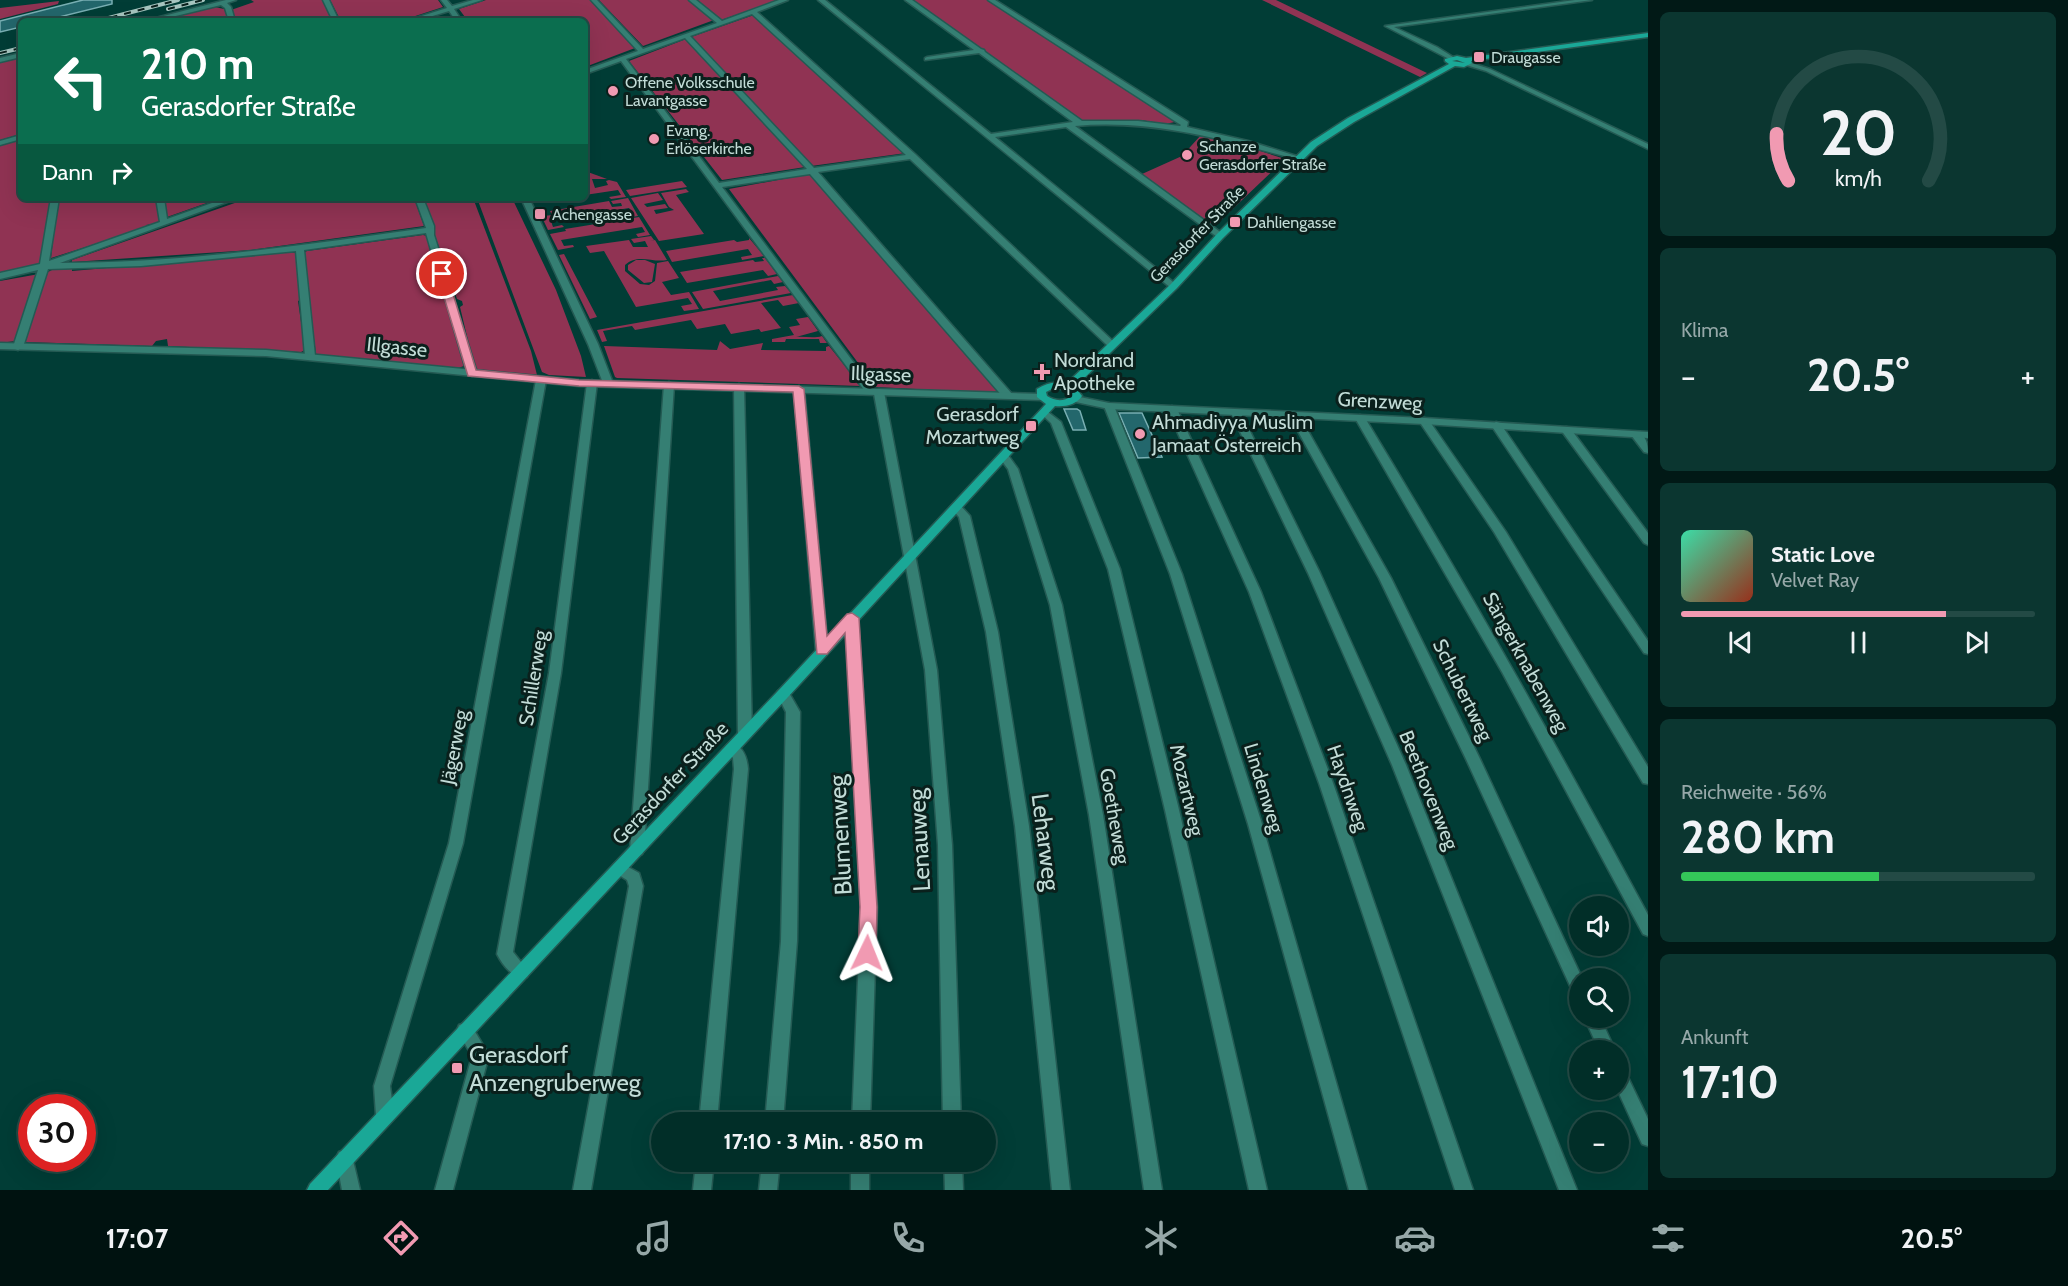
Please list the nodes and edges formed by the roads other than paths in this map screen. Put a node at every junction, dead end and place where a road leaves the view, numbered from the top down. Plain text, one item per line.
1 (233, 0) edge
2 (326, 0) edge
3 (444, 0) edge
4 (479, 0) edge
5 (594, 0) edge
6 (692, 0) edge
7 (786, 0) edge
8 (820, 0) edge
9 (908, 0) edge
10 (991, 0) edge
11 (1589, 0) edge
12 (222, 3) junction
13 (450, 9) junction
14 (753, 12) junction
15 (160, 18) edge
16 (231, 18) edge
17 (335, 18) edge
18 (419, 18) edge
19 (457, 18) edge
20 (721, 22) junction
21 (685, 35) junction
22 (1648, 35) edge
23 (642, 51) junction
24 (982, 51) junction
25 (18, 56) edge
26 (622, 58) junction
27 (927, 59) dead end
28 (0, 60) edge
29 (1453, 61) junction
30 (1467, 62) junction
31 (588, 71) edge
32 (1080, 123) junction
33 (1070, 125) junction
34 (1183, 128) junction
35 (991, 136) junction
36 (18, 137) edge
37 (0, 143) edge
38 (1648, 147) edge
39 (912, 156) junction
40 (1299, 158) junction
41 (812, 171) junction
42 (719, 185) junction
43 (54, 201) edge
44 (160, 201) edge
45 (226, 201) edge
46 (420, 201) edge
47 (526, 201) edge
48 (164, 223) junction
49 (430, 230) junction
50 (1220, 236) junction
51 (300, 248) junction
52 (44, 266) junction
53 (0, 276) edge
54 (1174, 286) junction
55 (1111, 344) junction
56 (0, 346) edge
57 (18, 347) junction
58 (310, 356) junction
59 (472, 373) junction
60 (541, 381) junction
61 (592, 383) junction
62 (608, 384) junction
63 (669, 385) junction
64 (739, 387) junction
65 (1069, 387) junction
66 (799, 389) junction
67 (875, 392) junction
68 (1008, 396) junction
69 (1042, 397) junction
70 (1075, 399) junction
71 (1109, 406) junction
72 (1048, 407) junction
73 (1172, 409) junction
74 (1236, 412) junction
75 (1294, 415) junction
76 (1360, 418) junction
77 (1424, 421) junction
78 (1496, 425) junction
79 (1566, 430) junction
80 (1636, 435) junction
81 (1648, 435) edge
82 (1648, 450) edge
83 (1004, 457) junction
84 (956, 507) junction
85 (1648, 541) edge
86 (910, 558) junction
87 (852, 618) junction
88 (1648, 650) edge
89 (822, 651) junction
90 (783, 694) junction
91 (745, 734) junction
92 (732, 748) junction
93 (1648, 778) edge
94 (637, 850) junction
95 (619, 868) junction
96 (1648, 930) edge
97 (1570, 968) edge
98 (521, 972) junction
99 (465, 1030) junction
100 (1629, 1097) edge
101 (709, 1112) edge
102 (775, 1112) edge
103 (861, 1112) edge
104 (952, 1112) edge
105 (385, 1114) junction
106 (1648, 1138) edge
107 (345, 1158) junction
108 (704, 1172) edge
109 (770, 1172) edge
110 (860, 1172) edge
111 (953, 1172) edge
112 (316, 1190) edge
113 (351, 1190) edge
114 (444, 1190) edge
115 (582, 1190) edge
116 (702, 1190) edge
117 (768, 1190) edge
118 (860, 1190) edge
119 (954, 1190) edge
120 (1061, 1190) edge
121 (1153, 1190) edge
122 (1258, 1190) edge
123 (1358, 1190) edge
124 (1464, 1190) edge
125 (1568, 1190) edge

1 - 12 street
2 - 17 street
3 - 13 street
4 - 13 street
5 - 23 street
6 - 20 street
7 - 14 street
8 - 35 street
9 - 24 street
10 - 34 street
11 - 29 street
12 - 15 street
12 - 16 street
13 - 18 street
13 - 19 street
14 - 20 street
14 - 39 street
20 - 21 street
21 - 23 street
21 - 41 street
22 - 30 main road, Gerasdorfer Straße
23 - 26 street
24 - 27 street
24 - 32 street
25 - 28 street
26 - 31 street
26 - 42 street
29 - 30 main road, Gerasdorfer Straße
29 - 40 main road, Gerasdorfer Straße
30 - 38 street
32 - 33 street
32 - 34 street
33 - 35 street
33 - 50 street
34 - 40 street
35 - 54 street
36 - 37 street
39 - 41 street
39 - 55 street
40 - 50 main road, Gerasdorfer Straße
41 - 42 street
41 - 68 street
42 - 67 street
43 - 52 street
44 - 48 street
45 - 48 street
46 - 49 street
47 - 62 street
48 - 52 street
49 - 51 street
49 - 59 street
50 - 54 main road, Gerasdorfer Straße
51 - 52 street
51 - 58 street
52 - 53 street
52 - 57 street
54 - 55 main road, Gerasdorfer Straße
55 - 65 main road, Gerasdorfer Straße
56 - 57 street, Illgasse
57 - 58 street, Illgasse
58 - 59 street, Illgasse
59 - 60 street, Illgasse
60 - 61 street, Illgasse
60 - 105 street, Jägerweg
61 - 62 street, Illgasse
61 - 98 street, Schillerweg
62 - 63 street, Illgasse
63 - 64 street, Illgasse
63 - 94 street
64 - 66 street, Illgasse
64 - 91 street
65 - 69 main road
65 - 70 main road
66 - 67 street, Illgasse
66 - 89 street
67 - 68 street, Illgasse
67 - 86 street, Lenauweg
68 - 69 street, Illgasse
69 - 72 main road
70 - 71 street, Grenzweg
70 - 72 main road
71 - 73 street, Grenzweg
71 - 123 street, Lindenweg
72 - 83 main road, Gerasdorfer Straße
72 - 122 street, Mozartweg
73 - 74 street, Grenzweg
73 - 124 street, Haydnweg
74 - 75 street, Grenzweg
74 - 125 street, Beethovenweg
75 - 76 street, Grenzweg
75 - 97 street, Schubertweg
76 - 77 street, Grenzweg
76 - 96 street, Sängerknabenweg
77 - 78 street, Grenzweg
77 - 93 street
78 - 79 street, Grenzweg
78 - 88 street
79 - 80 street, Grenzweg
79 - 85 street
80 - 81 street, Grenzweg
80 - 82 street
83 - 84 main road, Gerasdorfer Straße
83 - 121 street, Goetheweg
84 - 86 main road, Gerasdorfer Straße
84 - 120 street, Leharweg
86 - 87 main road, Gerasdorfer Straße
86 - 104 street, Lenauweg
87 - 89 main road, Gerasdorfer Straße
87 - 103 street, Blumenweg
89 - 90 main road, Gerasdorfer Straße
90 - 91 main road, Gerasdorfer Straße
90 - 102 street
91 - 92 main road, Gerasdorfer Straße
92 - 94 main road, Gerasdorfer Straße
92 - 101 street
94 - 95 main road, Gerasdorfer Straße
95 - 98 main road, Gerasdorfer Straße
95 - 115 street
98 - 99 main road, Gerasdorfer Straße
99 - 105 main road, Gerasdorfer Straße
99 - 114 street
100 - 106 street
105 - 107 main road, Gerasdorfer Straße
107 - 112 main road, Gerasdorfer Straße
107 - 113 street
108 - 116 street
109 - 117 street
110 - 118 street
111 - 119 street

